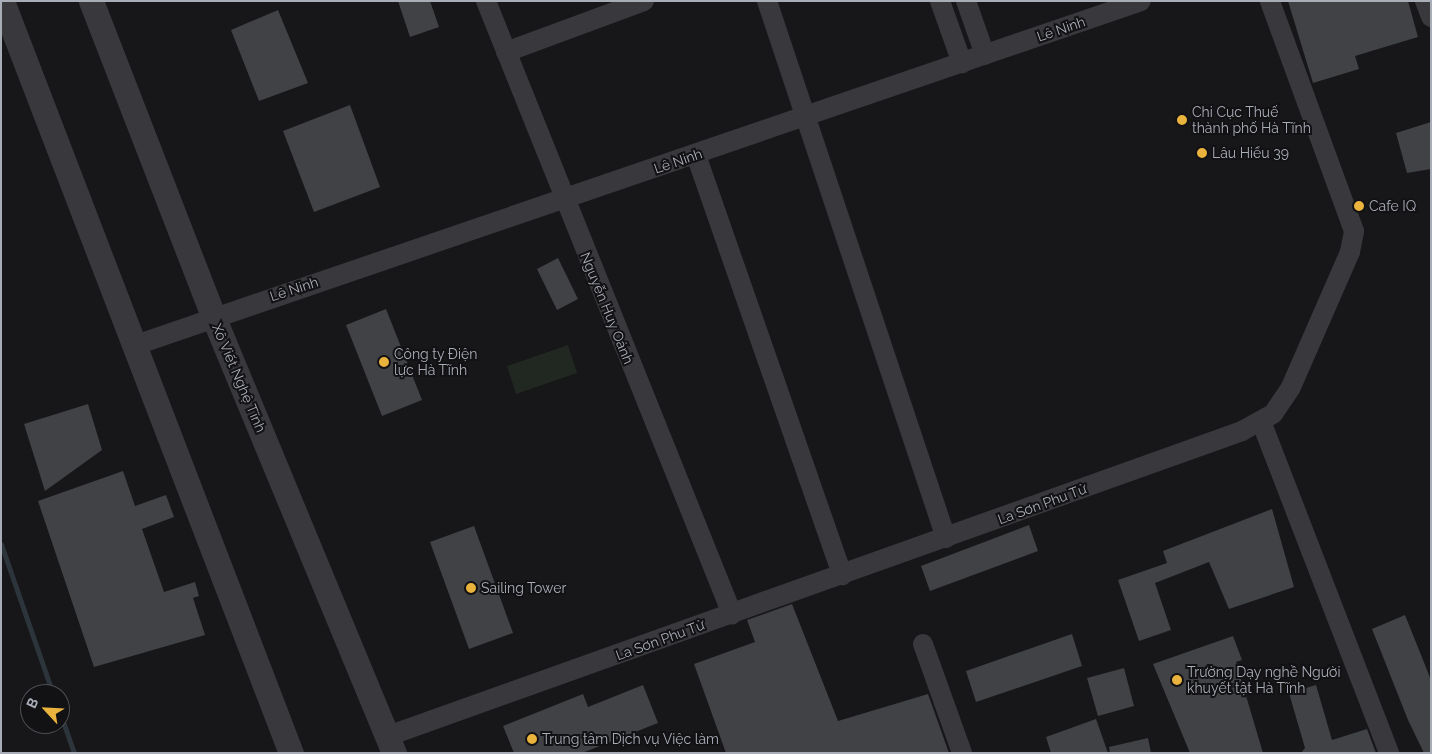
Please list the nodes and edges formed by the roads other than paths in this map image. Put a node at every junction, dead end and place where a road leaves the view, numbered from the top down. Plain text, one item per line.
1 (2, 1) edge
2 (91, 1) edge
3 (486, 1) edge
4 (767, 1) edge
5 (940, 1) edge
6 (966, 1) edge
7 (1141, 1) edge
8 (1270, 1) edge
9 (1425, 1) edge
10 (638, 2) edge
11 (1431, 17) edge
12 (506, 52) junction
13 (985, 55) junction
14 (962, 63) junction
15 (804, 117) junction
16 (696, 155) junction
17 (563, 200) junction
18 (213, 316) junction
19 (133, 346) junction
20 (1261, 421) junction
21 (946, 538) junction
22 (842, 575) junction
23 (732, 614) junction
24 (923, 644) dead end
25 (391, 745) edge
26 (291, 753) edge
27 (962, 753) edge
28 (1389, 753) edge

1 - 19 street
2 - 18 street, Xô Viết Nghệ Tĩnh
3 - 12 street, Nguyễn Huy Oánh
4 - 15 street
5 - 14 street
6 - 13 street
7 - 13 street, Lê Ninh
8 - 20 street, La Sơn Phu Tử
9 - 11 street
10 - 12 street
12 - 17 street, Nguyễn Huy Oánh
13 - 14 street, Lê Ninh
14 - 15 street, Lê Ninh
15 - 16 street, Lê Ninh
15 - 21 street
16 - 17 street, Lê Ninh
16 - 22 street
17 - 18 street, Lê Ninh
17 - 23 street, Nguyễn Huy Oánh
18 - 19 street, Lê Ninh
18 - 25 street, Xô Viết Nghệ Tĩnh
19 - 26 street
20 - 21 street, La Sơn Phu Tử
20 - 28 street
21 - 22 street, La Sơn Phu Tử
22 - 23 street, La Sơn Phu Tử
23 - 25 street, La Sơn Phu Tử
24 - 27 street

